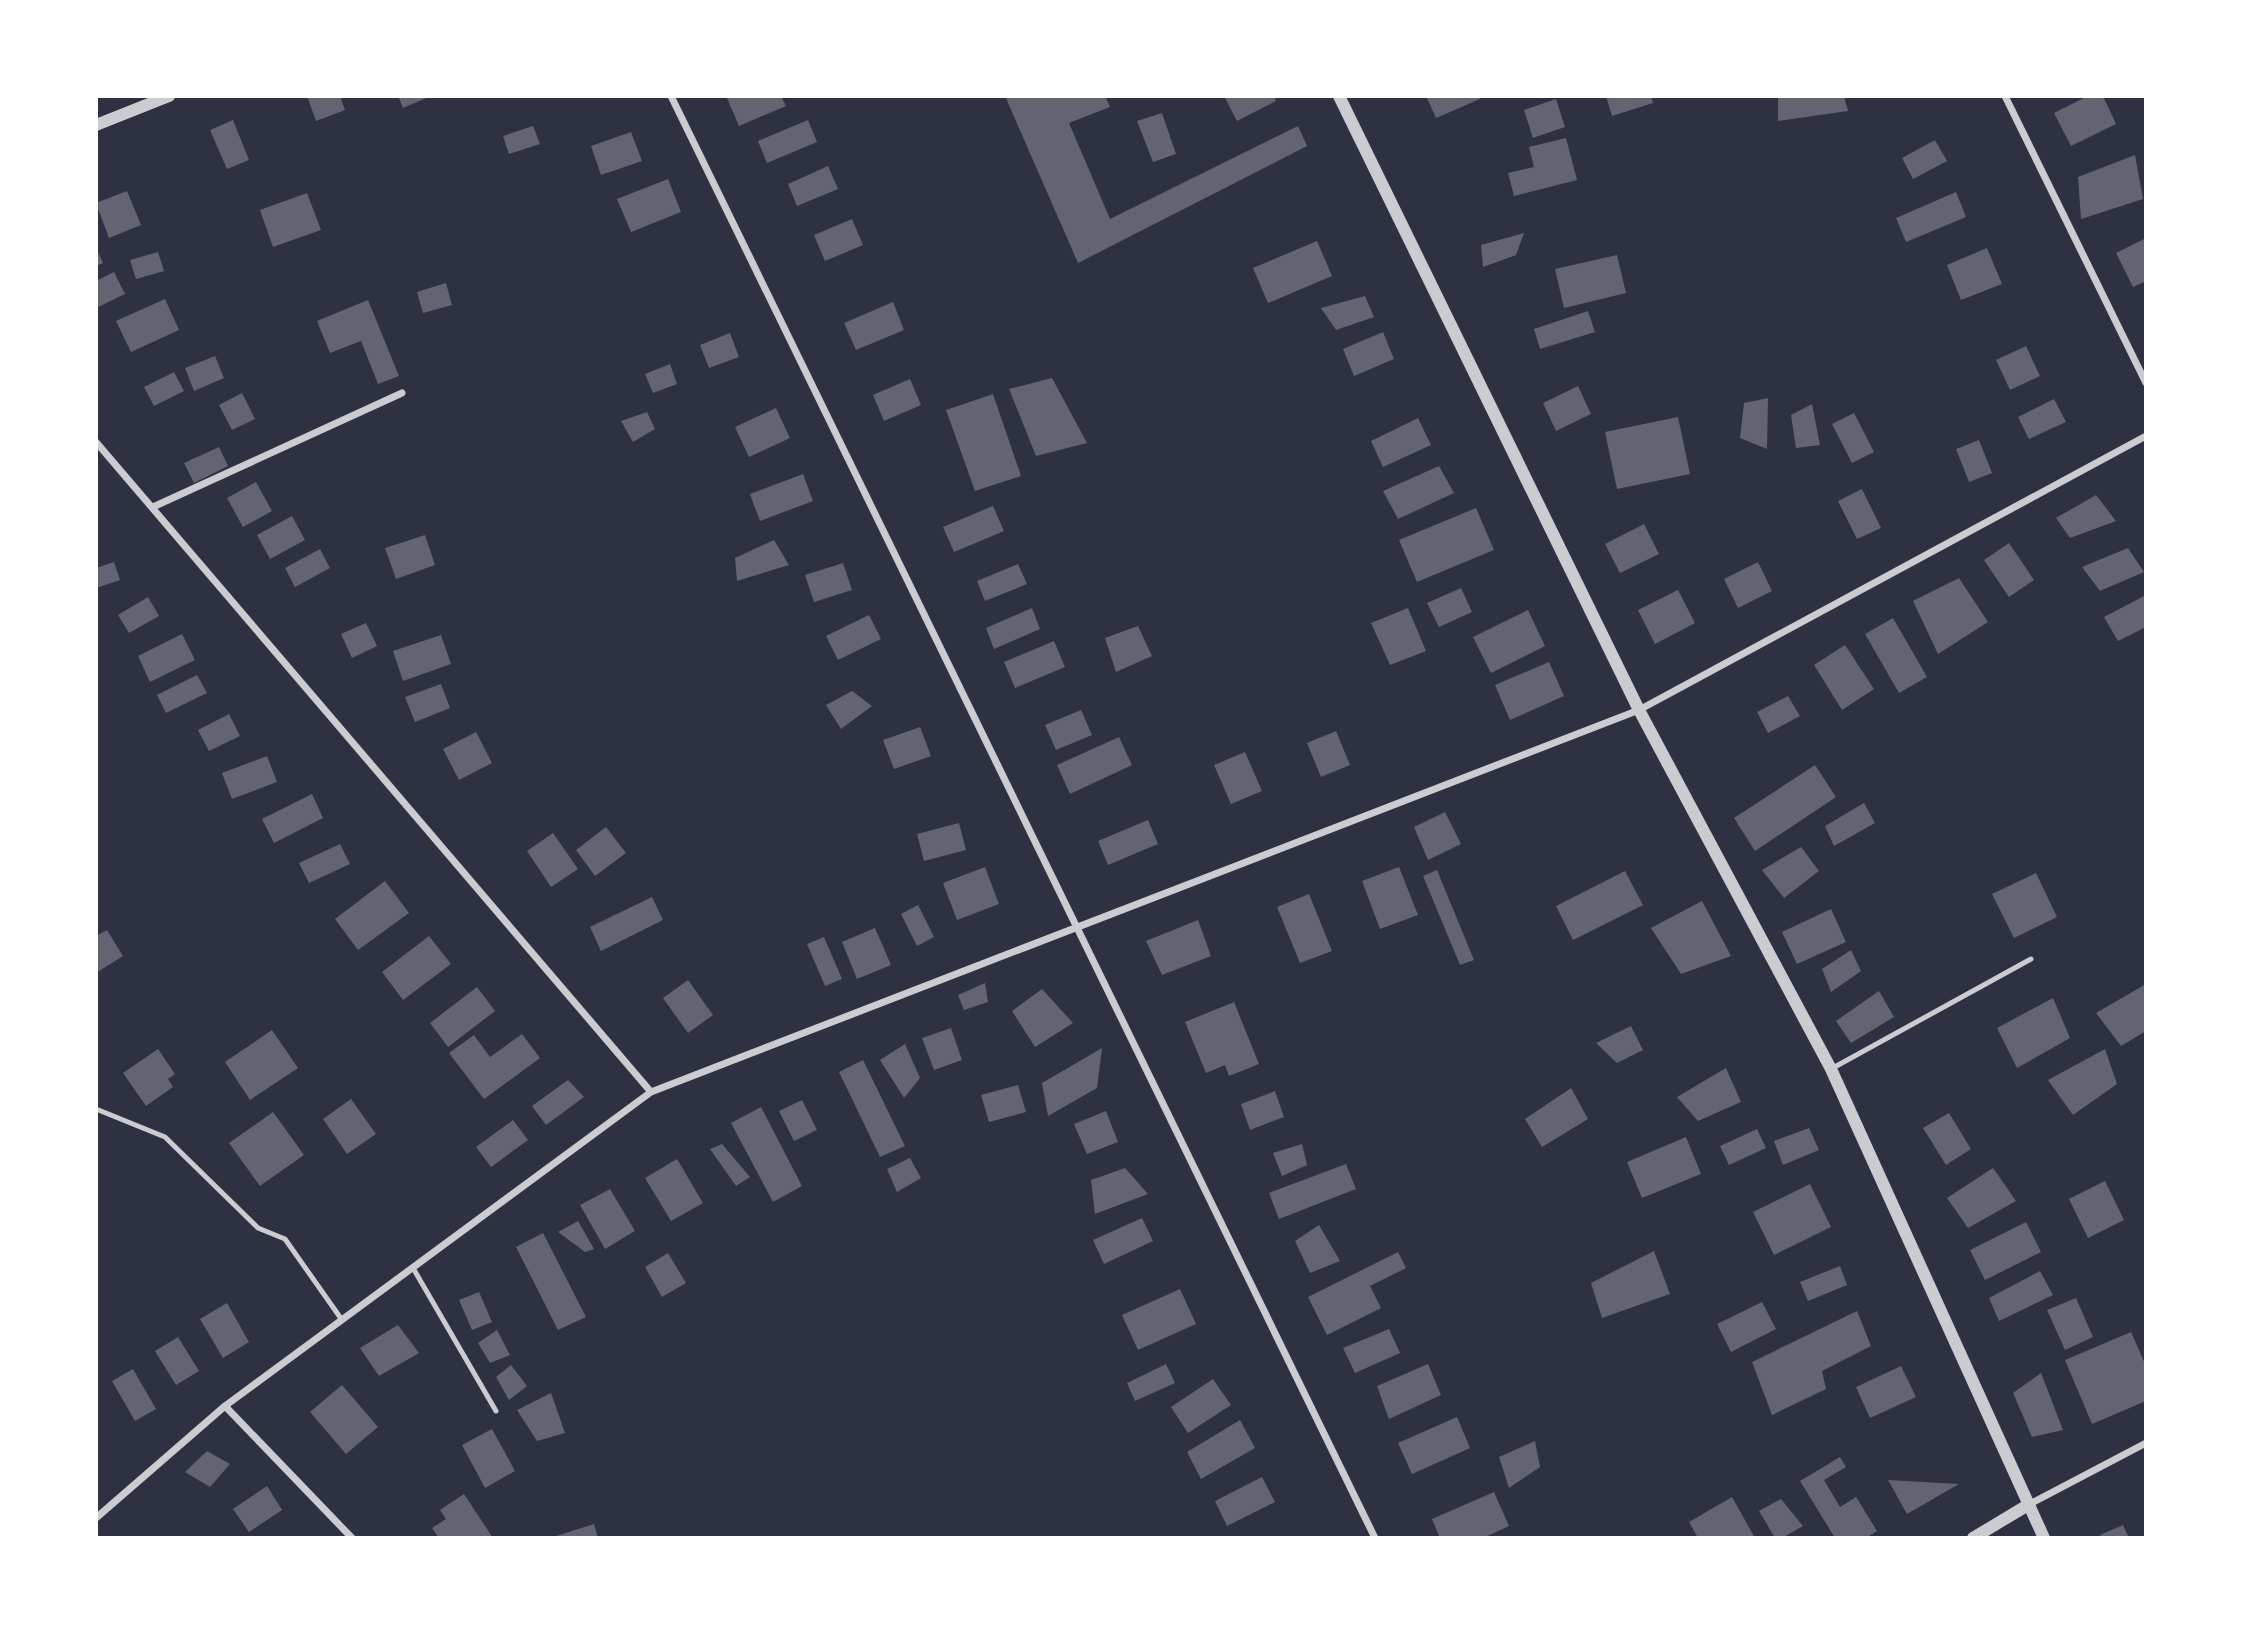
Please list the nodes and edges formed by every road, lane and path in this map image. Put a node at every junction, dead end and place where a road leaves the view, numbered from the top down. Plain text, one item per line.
1 (169, 96) edge
2 (671, 96) edge
3 (1339, 96) edge
4 (2005, 96) edge
5 (96, 125) edge
6 (2146, 383) edge
7 (402, 393) dead end
8 (2146, 436) edge
9 (96, 442) edge
10 (153, 507) junction
11 (1639, 710) junction
12 (1076, 928) junction
13 (2031, 959) dead end
14 (1831, 1069) junction
15 (651, 1092) junction
16 (96, 1109) edge
17 (413, 1268) junction
18 (342, 1320) junction
19 (225, 1406) junction
20 (496, 1411) dead end
21 (2146, 1443) edge
22 (2028, 1506) junction
23 (96, 1518) edge
24 (352, 1538) edge
25 (1375, 1538) edge
26 (1973, 1538) edge
27 (2045, 1538) edge

1 - 5 street
2 - 12 street
3 - 11 street
4 - 6 street
7 - 10 street
8 - 11 street
9 - 10 street
10 - 15 street
11 - 12 street
11 - 14 street
12 - 15 street
12 - 25 street
13 - 14 lane
14 - 22 street
15 - 17 street
16 - 18 lane
17 - 18 street
17 - 20 lane
18 - 19 street
19 - 23 street
19 - 24 street
21 - 22 street
22 - 26 street
22 - 27 street

